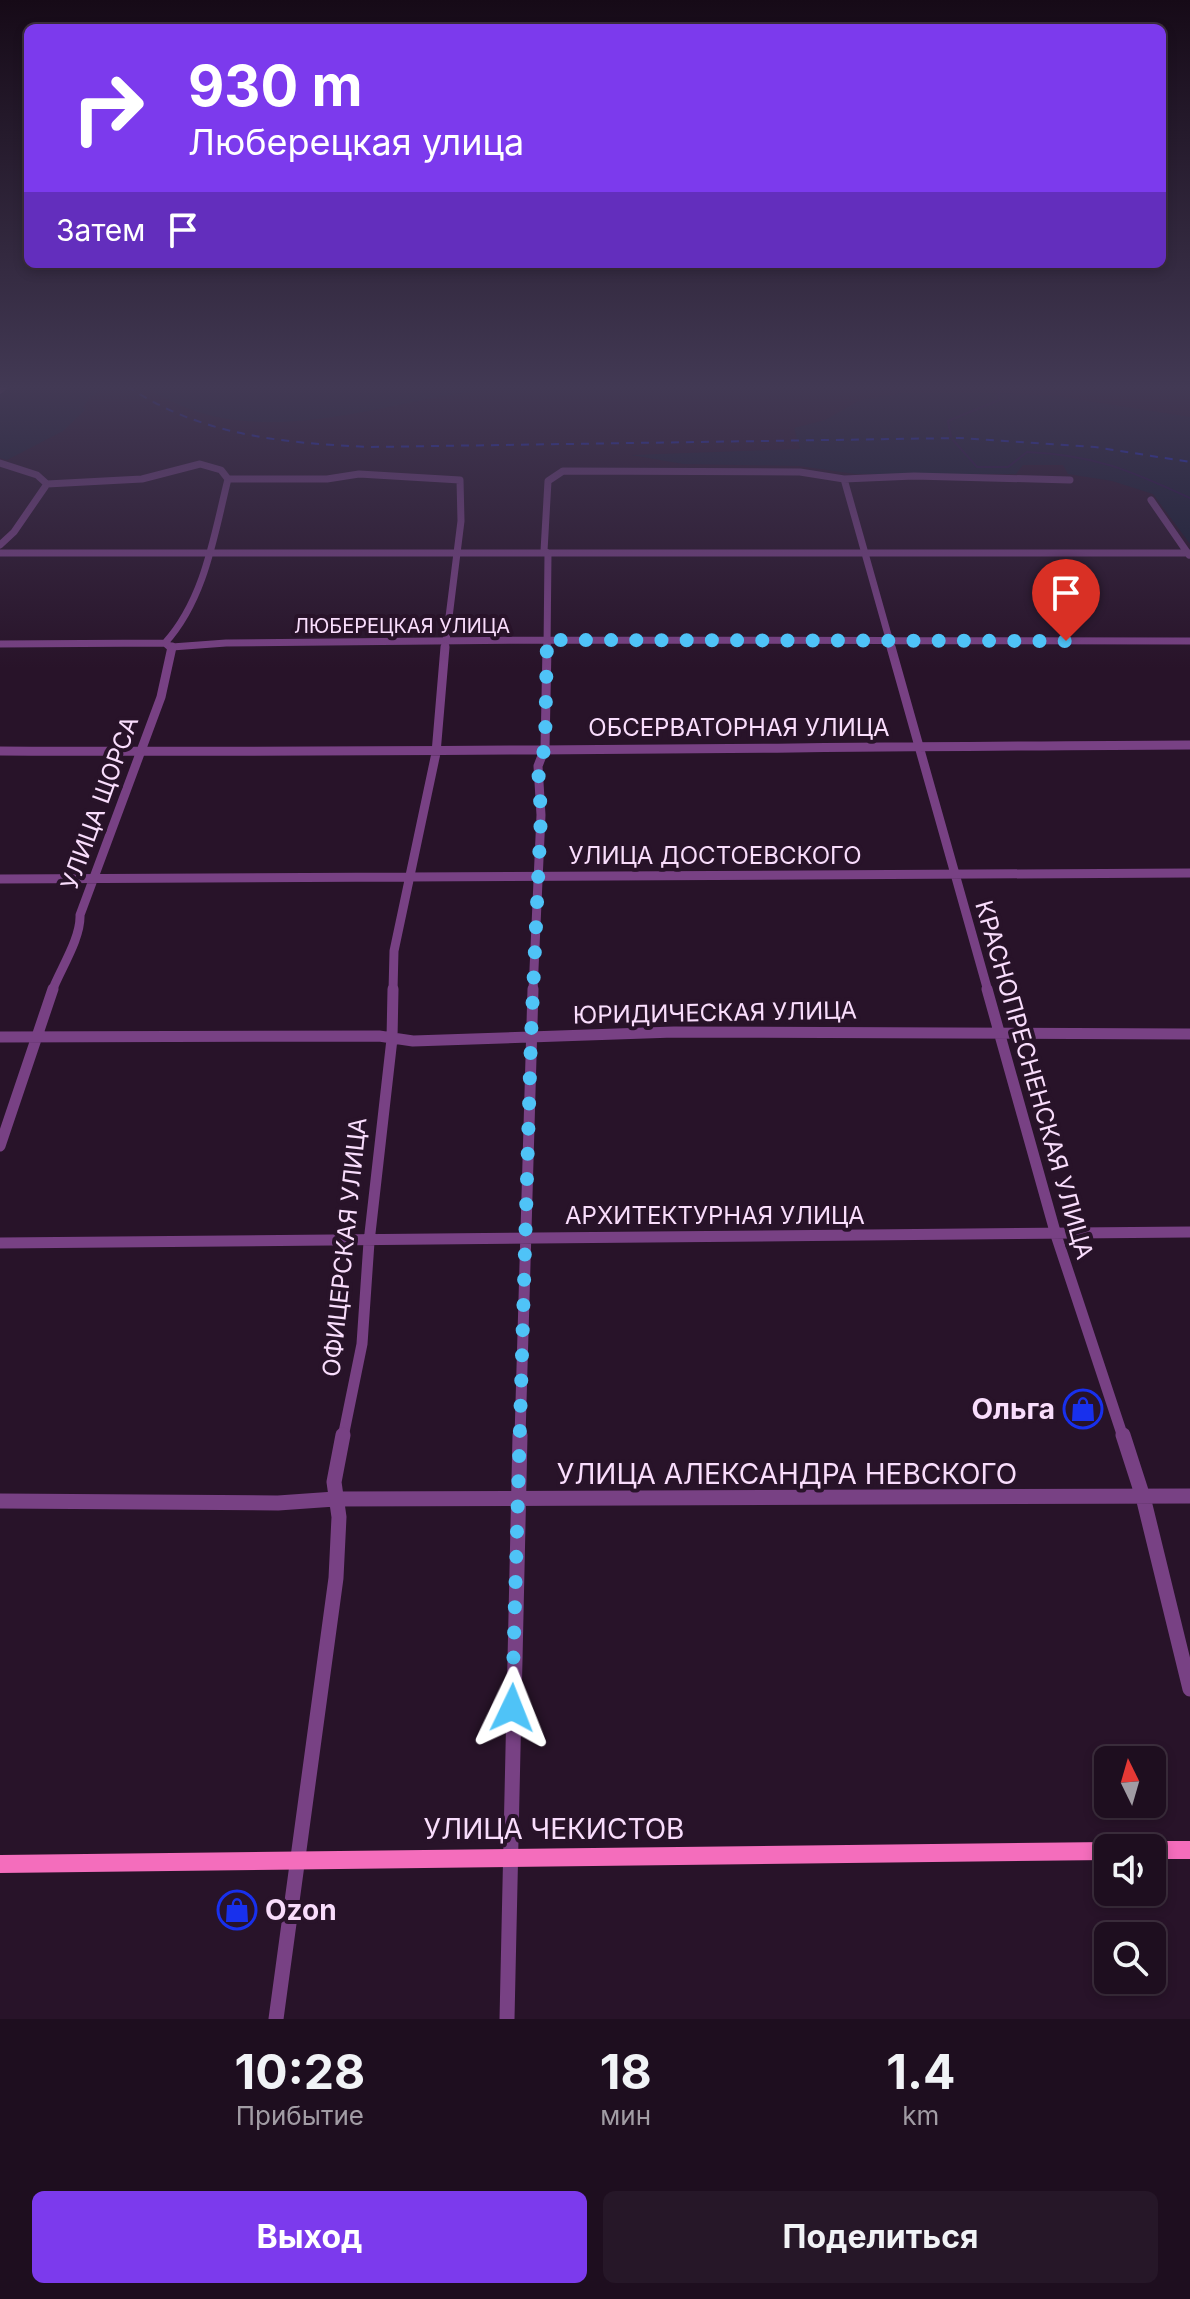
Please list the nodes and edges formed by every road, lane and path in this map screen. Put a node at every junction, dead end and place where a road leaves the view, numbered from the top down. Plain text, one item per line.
1 (43, 480) edge
2 (119, 480) edge
3 (228, 480) edge
4 (460, 480) edge
5 (549, 480) edge
6 (844, 480) edge
7 (47, 484) junction
8 (1151, 500) dead end
9 (0, 545) edge
10 (546, 552) junction
11 (0, 553) edge
12 (454, 553) junction
13 (210, 554) junction
14 (1189, 554) edge
15 (865, 555) junction
16 (547, 640) junction
17 (1190, 641) edge
18 (446, 643) junction
19 (892, 643) junction
20 (0, 644) edge
21 (169, 645) junction
22 (1190, 745) edge
23 (545, 748) junction
24 (921, 748) junction
25 (0, 751) edge
26 (140, 752) junction
27 (436, 753) junction
28 (1190, 873) edge
29 (954, 876) junction
30 (92, 878) junction
31 (411, 878) junction
32 (536, 878) junction
33 (0, 879) edge
34 (1003, 1034) junction
35 (1190, 1034) edge
36 (0, 1037) edge
37 (35, 1037) junction
38 (531, 1037) junction
39 (392, 1039) junction
40 (0, 1146) edge
41 (1190, 1232) edge
42 (1056, 1235) junction
43 (526, 1239) junction
44 (369, 1242) junction
45 (0, 1243) edge
46 (1190, 1496) edge
47 (1143, 1497) junction
48 (335, 1499) junction
49 (519, 1499) junction
50 (0, 1501) edge
51 (1190, 1689) edge
52 (1166, 1850) edge
53 (1190, 1850) edge
54 (1094, 1851) edge
55 (299, 1858) junction
56 (508, 1858) junction
57 (0, 1864) edge
58 (276, 2019) edge
59 (507, 2019) edge

1 - 7 street
2 - 7 street
3 - 13 street, УЛИЦА ЩОРСА
4 - 12 street, ОФИЦЕРСКАЯ УЛИЦА
5 - 10 street
6 - 15 street, КРАСНОПРЕСНЕНСКАЯ УЛИЦА
7 - 9 street
8 - 14 street
10 - 12 street
10 - 15 street
10 - 16 street
11 - 13 street
12 - 13 street
12 - 18 street, ОФИЦЕРСКАЯ УЛИЦА
13 - 21 street, УЛИЦА ЩОРСА
14 - 15 street
15 - 19 street, КРАСНОПРЕСНЕНСКАЯ УЛИЦА
16 - 18 street, ЛЮБЕРЕЦКАЯ УЛИЦА
16 - 19 street, ЛЮБЕРЕЦКАЯ УЛИЦА
16 - 23 street
17 - 19 street, ЛЮБЕРЕЦКАЯ УЛИЦА
18 - 21 street, ЛЮБЕРЕЦКАЯ УЛИЦА
18 - 27 street, ОФИЦЕРСКАЯ УЛИЦА
19 - 24 street, КРАСНОПРЕСНЕНСКАЯ УЛИЦА
20 - 21 street, ЛЮБЕРЕЦКАЯ УЛИЦА
21 - 26 street, УЛИЦА ЩОРСА
22 - 24 street, ОБСЕРВАТОРНАЯ УЛИЦА
23 - 24 street, ОБСЕРВАТОРНАЯ УЛИЦА
23 - 27 street, ОБСЕРВАТОРНАЯ УЛИЦА
23 - 32 street
24 - 29 street, КРАСНОПРЕСНЕНСКАЯ УЛИЦА
25 - 26 street, ОБСЕРВАТОРНАЯ УЛИЦА
26 - 27 street, ОБСЕРВАТОРНАЯ УЛИЦА
26 - 30 street, УЛИЦА ЩОРСА
27 - 31 street, ОФИЦЕРСКАЯ УЛИЦА
28 - 29 street, УЛИЦА ДОСТОЕВСКОГО
29 - 32 street, УЛИЦА ДОСТОЕВСКОГО
29 - 34 street, КРАСНОПРЕСНЕНСКАЯ УЛИЦА
30 - 31 street, УЛИЦА ДОСТОЕВСКОГО
30 - 33 street, УЛИЦА ДОСТОЕВСКОГО
30 - 37 street, УЛИЦА ЩОРСА
31 - 32 street, УЛИЦА ДОСТОЕВСКОГО
31 - 39 street, ОФИЦЕРСКАЯ УЛИЦА
32 - 38 street
34 - 35 street, ЮРИДИЧЕСКАЯ УЛИЦА
34 - 38 street, ЮРИДИЧЕСКАЯ УЛИЦА
34 - 42 street, КРАСНОПРЕСНЕНСКАЯ УЛИЦА
36 - 37 street, ЮРИДИЧЕСКАЯ УЛИЦА
37 - 39 street, ЮРИДИЧЕСКАЯ УЛИЦА
37 - 40 street, УЛИЦА ЩОРСА
38 - 39 street, ЮРИДИЧЕСКАЯ УЛИЦА
38 - 43 street
39 - 44 street, ОФИЦЕРСКАЯ УЛИЦА
41 - 42 street, АРХИТЕКТУРНАЯ УЛИЦА
42 - 43 street, АРХИТЕКТУРНАЯ УЛИЦА
42 - 47 street, КРАСНОПРЕСНЕНСКАЯ УЛИЦА
43 - 44 street, АРХИТЕКТУРНАЯ УЛИЦА
43 - 49 street
44 - 45 street, АРХИТЕКТУРНАЯ УЛИЦА
44 - 48 street, ОФИЦЕРСКАЯ УЛИЦА
46 - 47 street, УЛИЦА АЛЕКСАНДРА НЕВСКОГО
47 - 49 street, УЛИЦА АЛЕКСАНДРА НЕВСКОГО
47 - 51 street, КРАСНОПРЕСНЕНСКАЯ УЛИЦА
48 - 49 street, УЛИЦА АЛЕКСАНДРА НЕВСКОГО
48 - 50 street, УЛИЦА АЛЕКСАНДРА НЕВСКОГО
48 - 55 street, ОФИЦЕРСКАЯ УЛИЦА
49 - 56 street
52 - 53 main road
54 - 56 main road, УЛИЦА ЧЕКИСТОВ
55 - 56 main road, УЛИЦА ЧЕКИСТОВ
55 - 57 main road, УЛИЦА ЧЕКИСТОВ
55 - 58 street, ОФИЦЕРСКАЯ УЛИЦА
56 - 59 street

